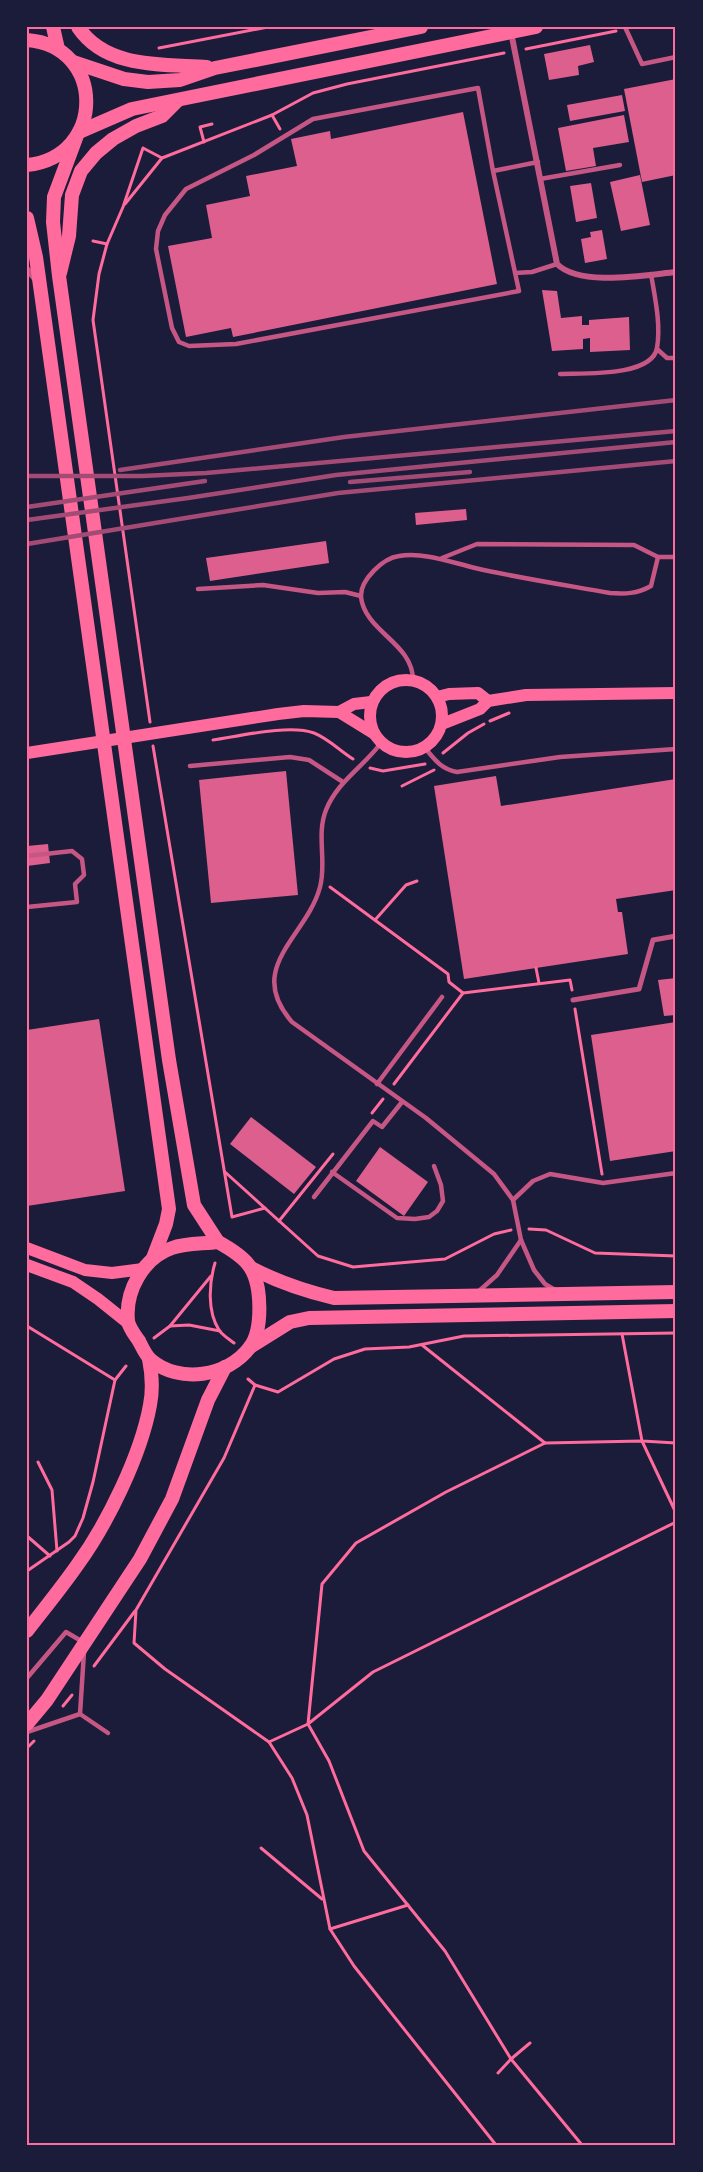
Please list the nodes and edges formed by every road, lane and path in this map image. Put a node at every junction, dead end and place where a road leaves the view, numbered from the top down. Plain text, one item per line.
1 (53, 27) edge
2 (78, 27) edge
3 (268, 27) edge
4 (421, 27) edge
5 (536, 27) edge
6 (626, 28) edge
7 (511, 32) junction
8 (27, 40) edge
9 (159, 48) dead end
10 (58, 49) junction
11 (514, 51) junction
12 (676, 57) edge
13 (73, 62) junction
14 (215, 68) junction
15 (177, 101) junction
16 (272, 115) junction
17 (212, 124) dead end
18 (278, 127) dead end
19 (78, 135) junction
20 (204, 142) junction
21 (162, 158) junction
22 (538, 162) junction
23 (27, 165) edge
24 (620, 165) dead end
25 (494, 171) junction
26 (540, 179) junction
27 (123, 207) junction
28 (27, 218) edge
29 (93, 241) dead end
30 (107, 244) junction
31 (557, 264) junction
32 (27, 269) edge
33 (676, 272) edge
34 (515, 273) junction
35 (651, 274) junction
36 (59, 276) junction
37 (39, 283) junction
38 (657, 350) junction
39 (676, 358) edge
40 (560, 374) dead end
41 (658, 557) junction
42 (676, 557) edge
43 (442, 558) junction
44 (198, 589) dead end
45 (361, 596) junction
46 (413, 680) junction
47 (676, 693) edge
48 (437, 697) junction
49 (488, 701) junction
50 (371, 702) junction
51 (339, 712) junction
52 (442, 724) junction
53 (150, 727) dead end
54 (152, 738) dead end
55 (377, 738) junction
56 (425, 748) junction
57 (676, 749) edge
58 (27, 753) edge
59 (190, 766) dead end
60 (441, 766) junction
61 (343, 782) junction
62 (402, 786) dead end
63 (27, 856) edge
64 (417, 881) dead end
65 (321, 886) junction
66 (27, 907) edge
67 (375, 920) junction
68 (676, 936) edge
69 (536, 968) dead end
70 (539, 983) junction
71 (463, 993) junction
72 (442, 997) dead end
73 (573, 1000) junction
74 (377, 1084) junction
75 (388, 1092) junction
76 (402, 1102) junction
77 (368, 1118) dead end
78 (335, 1152) dead end
79 (434, 1166) dead end
80 (224, 1171) junction
81 (332, 1172) junction
82 (676, 1173) edge
83 (603, 1183) junction
84 (314, 1197) dead end
85 (513, 1200) junction
86 (265, 1208) junction
87 (279, 1221) junction
88 (519, 1228) junction
89 (521, 1240) junction
90 (218, 1242) junction
91 (27, 1248) edge
92 (676, 1256) edge
93 (153, 1258) junction
94 (215, 1263) dead end
95 (27, 1265) edge
96 (251, 1268) junction
97 (143, 1269) junction
98 (212, 1275) junction
99 (676, 1292) edge
100 (562, 1294) junction
101 (474, 1296) junction
102 (676, 1311) edge
103 (128, 1323) junction
104 (27, 1326) edge
105 (170, 1326) junction
106 (220, 1330) junction
107 (676, 1333) edge
108 (622, 1334) junction
109 (153, 1339) dead end
110 (234, 1342) dead end
111 (421, 1345) junction
112 (250, 1347) junction
113 (149, 1359) junction
114 (126, 1366) dead end
115 (225, 1367) junction
116 (248, 1379) dead end
117 (114, 1380) junction
118 (255, 1385) junction
119 (642, 1441) junction
120 (545, 1443) junction
121 (676, 1443) edge
122 (38, 1462) dead end
123 (676, 1513) edge
124 (676, 1522) edge
125 (27, 1536) edge
126 (57, 1551) junction
127 (50, 1556) junction
128 (27, 1570) edge
129 (27, 1630) edge
130 (84, 1643) junction
131 (27, 1678) edge
132 (80, 1714) junction
133 (27, 1724) edge
134 (308, 1724) junction
135 (27, 1732) edge
136 (108, 1733) dead end
137 (269, 1742) junction
138 (261, 1848) dead end
139 (323, 1900) junction
140 (408, 1905) junction
141 (330, 1929) junction
142 (530, 2043) dead end
143 (511, 2059) junction
144 (498, 2073) dead end
145 (496, 2145) edge
146 (582, 2145) edge

1 - 10 main road
2 - 14 main road
3 - 9 path
4 - 14 main road
5 - 7 main road
6 - 11 path
6 - 12 lane
7 - 11 street
7 - 15 main road
8 - 10 main road
10 - 13 main road
11 - 16 path
11 - 22 street
13 - 14 main road
13 - 19 main road
15 - 19 main road
15 - 36 main road
16 - 18 path
16 - 20 path
17 - 20 path
19 - 23 main road
19 - 36 main road
20 - 21 path
21 - 27 path
21 - 27 path
22 - 25 lane
22 - 26 street
24 - 26 lane
25 - 34 lane
25 - 34 lane
26 - 31 street
27 - 30 path
28 - 37 main road
29 - 30 path
30 - 53 path
31 - 34 lane
31 - 35 street
32 - 37 street
33 - 35 street
35 - 38 lane
36 - 90 main road
37 - 93 main road
38 - 39 lane
38 - 40 lane
41 - 42 lane
41 - 43 lane
41 - 43 lane
43 - 45 lane
44 - 45 lane
45 - 46 lane
46 - 48 main road
46 - 50 main road
47 - 49 main road
48 - 49 main road
48 - 52 main road
49 - 52 main road
50 - 51 main road
50 - 55 main road
51 - 55 main road
51 - 58 main road
52 - 56 main road
54 - 80 path
55 - 56 main road
55 - 61 lane
56 - 60 lane
57 - 60 lane
59 - 61 lane
60 - 62 path
61 - 65 lane
63 - 66 lane
64 - 67 path
65 - 67 path
65 - 74 lane
67 - 71 path
68 - 73 street
69 - 70 path
70 - 71 path
70 - 73 path
71 - 75 path
72 - 74 lane
73 - 83 path
74 - 75 lane
75 - 76 lane
75 - 77 path
76 - 81 lane
76 - 85 lane
78 - 87 path
79 - 81 lane
80 - 86 path
80 - 86 path
81 - 84 lane
82 - 83 lane
83 - 85 lane
85 - 88 lane
86 - 87 path
87 - 88 path
88 - 89 lane
88 - 92 path
89 - 100 lane
89 - 101 lane
90 - 93 main road
90 - 96 main road
91 - 97 main road
93 - 97 main road
94 - 98 path
95 - 103 main road
96 - 101 main road
96 - 112 main road
97 - 103 main road
98 - 105 path
98 - 106 path
99 - 100 main road
100 - 101 main road
102 - 112 main road
103 - 113 main road
104 - 117 path
105 - 106 path
105 - 109 path
106 - 110 path
107 - 108 path
108 - 111 path
108 - 119 path
111 - 118 path
111 - 120 path
112 - 115 main road
113 - 115 main road
113 - 129 main road
114 - 117 path
115 - 130 main road
116 - 118 path
117 - 126 path
118 - 137 path
119 - 120 path
119 - 121 path
119 - 123 path
120 - 134 path
122 - 126 path
124 - 134 path
125 - 127 path
126 - 127 path
127 - 128 path
130 - 131 lane
130 - 132 lane
130 - 133 main road
132 - 135 lane
132 - 136 lane
134 - 137 path
134 - 140 path
137 - 139 path
138 - 139 path
139 - 141 path
140 - 141 path
140 - 143 path
141 - 145 path
142 - 143 path
143 - 144 path
143 - 146 path

